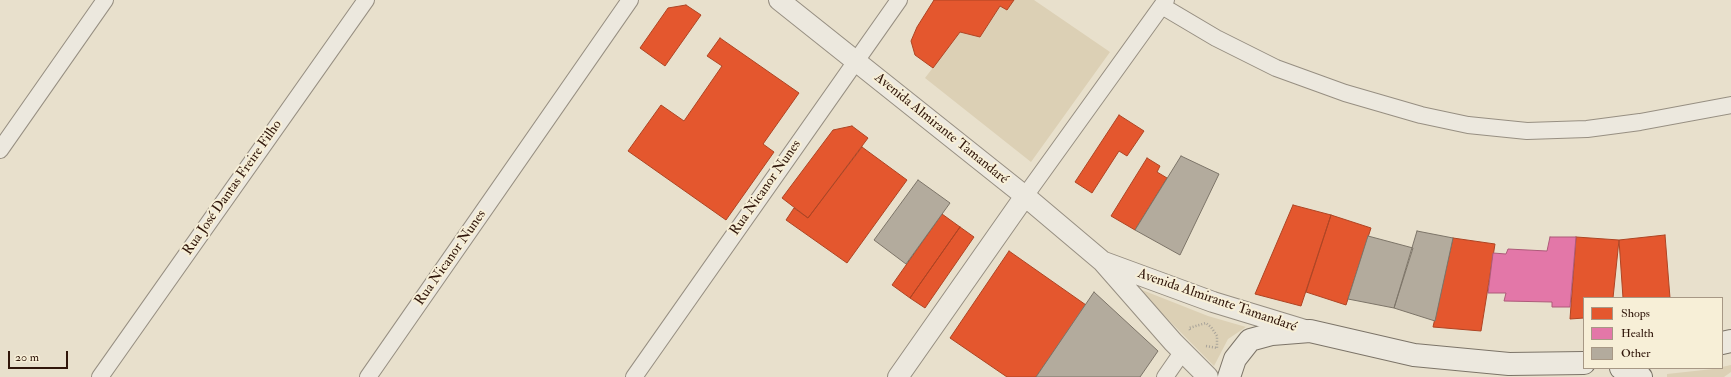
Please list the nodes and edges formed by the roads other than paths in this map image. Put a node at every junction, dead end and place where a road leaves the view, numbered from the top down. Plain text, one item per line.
1 (105, 0) edge
2 (366, 0) edge
3 (630, 0) edge
4 (779, 0) edge
5 (899, 0) edge
6 (1164, 3) edge
7 (856, 61) junction
8 (1731, 105) edge
9 (0, 150) edge
10 (1025, 196) junction
11 (1102, 261) junction
12 (1310, 332) junction
13 (1183, 351) junction
14 (1583, 363) edge
15 (1623, 369) edge
16 (100, 377) edge
17 (368, 377) edge
18 (634, 377) edge
19 (898, 377) edge
20 (1164, 377) edge
21 (1208, 377) edge
22 (1229, 377) edge
23 (1641, 377) edge

1 - 9 street
2 - 16 street, Rua José Dantas Freire Filho
3 - 17 street, Rua Nicanor Nunes
4 - 7 street, Avenida Almirante Tamandaré
5 - 7 street, Rua Nicanor Nunes
6 - 8 street
6 - 10 street
7 - 10 street, Avenida Almirante Tamandaré
7 - 18 street, Rua Nicanor Nunes
10 - 11 street, Avenida Almirante Tamandaré
10 - 19 street
11 - 12 street, Avenida Almirante Tamandaré
11 - 13 street, Avenida Almirante Tamandaré
12 - 14 main road
12 - 22 main road
13 - 20 street
13 - 21 street, Avenida Almirante Tamandaré
15 - 23 main road

